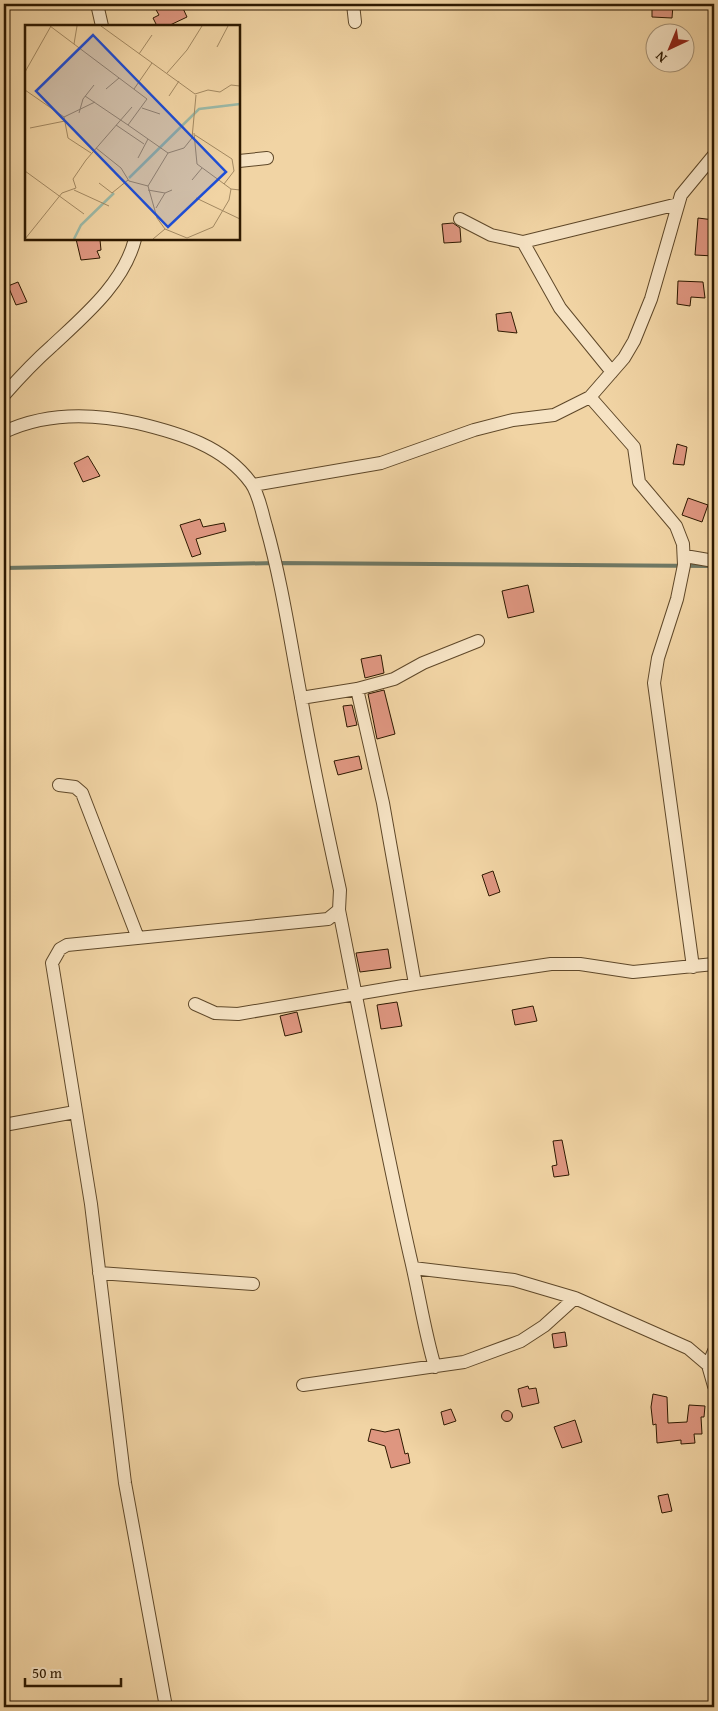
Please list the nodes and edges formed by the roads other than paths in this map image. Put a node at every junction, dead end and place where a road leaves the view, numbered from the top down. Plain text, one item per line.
1 (98, 4) edge
2 (353, 4) edge
3 (354, 22) dead end
4 (102, 25) edge
5 (714, 155) edge
6 (267, 158) dead end
7 (240, 161) edge
8 (678, 204) junction
9 (460, 219) dead end
10 (135, 240) edge
11 (523, 242) junction
12 (612, 372) junction
13 (4, 395) edge
14 (590, 397) junction
15 (4, 432) edge
16 (253, 485) junction
17 (685, 556) junction
18 (714, 561) edge
19 (478, 641) dead end
20 (357, 689) junction
21 (301, 698) junction
22 (59, 785) dead end
23 (339, 910) junction
24 (138, 938) junction
25 (714, 964) edge
26 (693, 967) junction
27 (415, 984) junction
28 (356, 995) junction
29 (195, 1004) dead end
30 (75, 1112) junction
31 (4, 1125) edge
32 (413, 1268) junction
33 (99, 1273) junction
34 (253, 1284) dead end
35 (574, 1298) junction
36 (714, 1351) edge
37 (708, 1365) junction
38 (435, 1367) junction
39 (303, 1385) dead end
40 (714, 1386) edge
41 (166, 1707) edge

1 - 4 street
2 - 3 street
5 - 8 street
6 - 7 street
8 - 11 street
8 - 12 street
9 - 11 street
10 - 13 street
11 - 12 street
12 - 14 street
14 - 16 street
14 - 17 street
15 - 16 street
16 - 21 street
17 - 18 street
17 - 26 street
19 - 20 street
20 - 21 street
20 - 27 street
21 - 23 street
22 - 24 street
23 - 24 street
23 - 28 street
24 - 30 street
25 - 26 street
26 - 27 street
27 - 28 street
28 - 29 street
28 - 32 street
30 - 31 street
30 - 33 street
32 - 35 street
32 - 38 street
33 - 34 street
33 - 41 street
35 - 37 street
35 - 38 street
36 - 37 street
37 - 40 street
38 - 39 street

